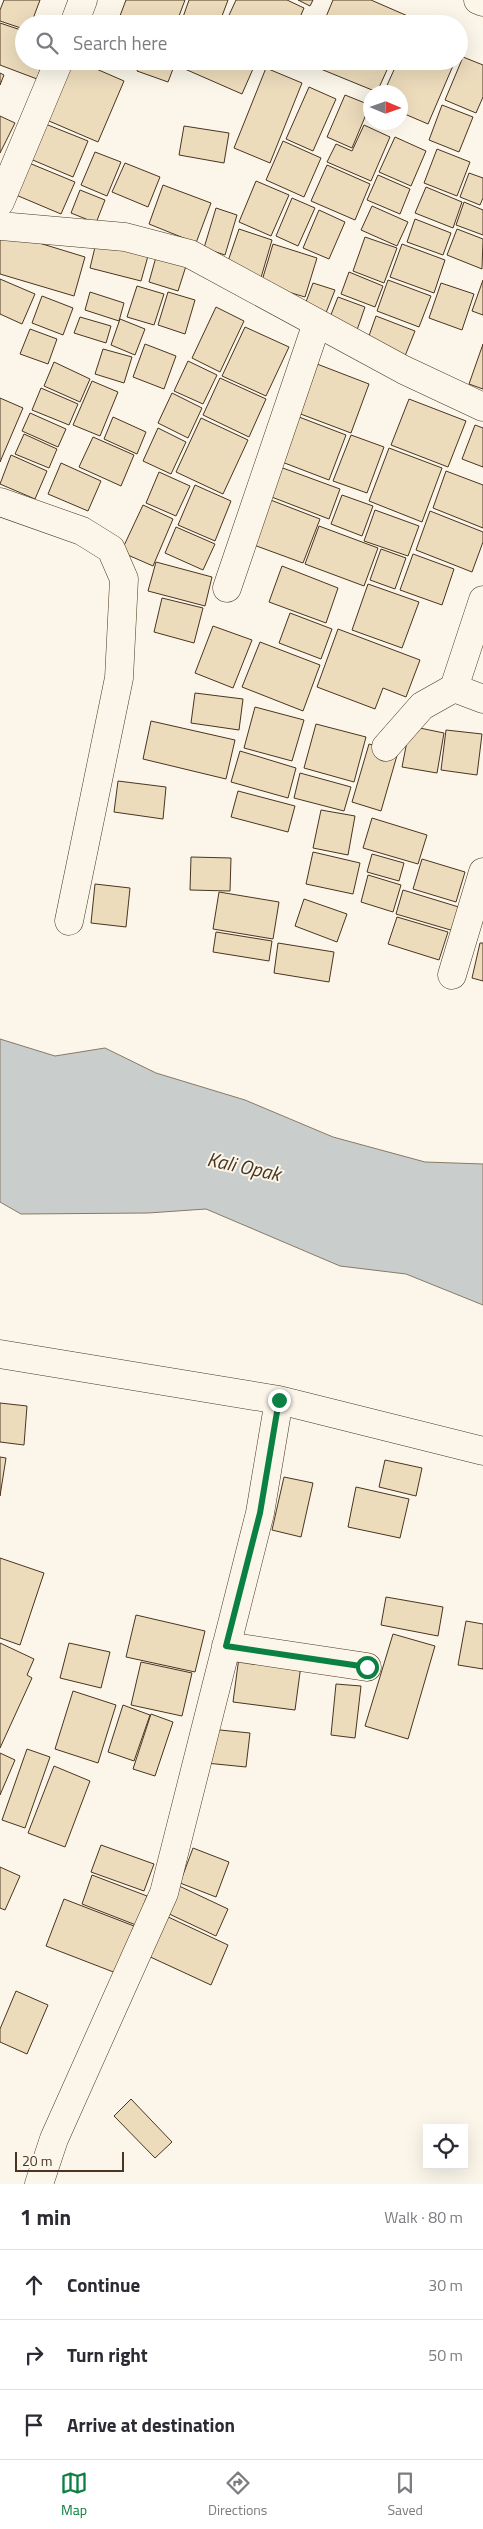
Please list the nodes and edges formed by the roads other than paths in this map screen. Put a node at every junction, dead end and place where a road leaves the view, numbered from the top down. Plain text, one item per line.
1 (83, 0) edge
2 (478, 0) edge
3 (483, 2) edge
4 (77, 15) edge
5 (55, 70) edge
6 (0, 202) edge
7 (0, 226) edge
8 (317, 323) junction
9 (483, 408) edge
10 (0, 502) edge
11 (227, 588) dead end
12 (483, 600) edge
13 (454, 688) junction
14 (483, 700) edge
15 (386, 747) dead end
16 (483, 872) edge
17 (70, 921) dead end
18 (452, 975) dead end
19 (0, 1354) edge
20 (279, 1400) junction
21 (483, 1451) edge
22 (226, 1646) junction
23 (367, 1667) dead end
24 (39, 2184) edge

1 - 4 street
2 - 3 street
5 - 6 street
7 - 8 street
8 - 9 street
8 - 11 street
10 - 17 street
12 - 13 street
13 - 14 street
13 - 15 street
16 - 18 street
19 - 20 street
20 - 21 street
20 - 22 street
22 - 23 street
22 - 24 street

